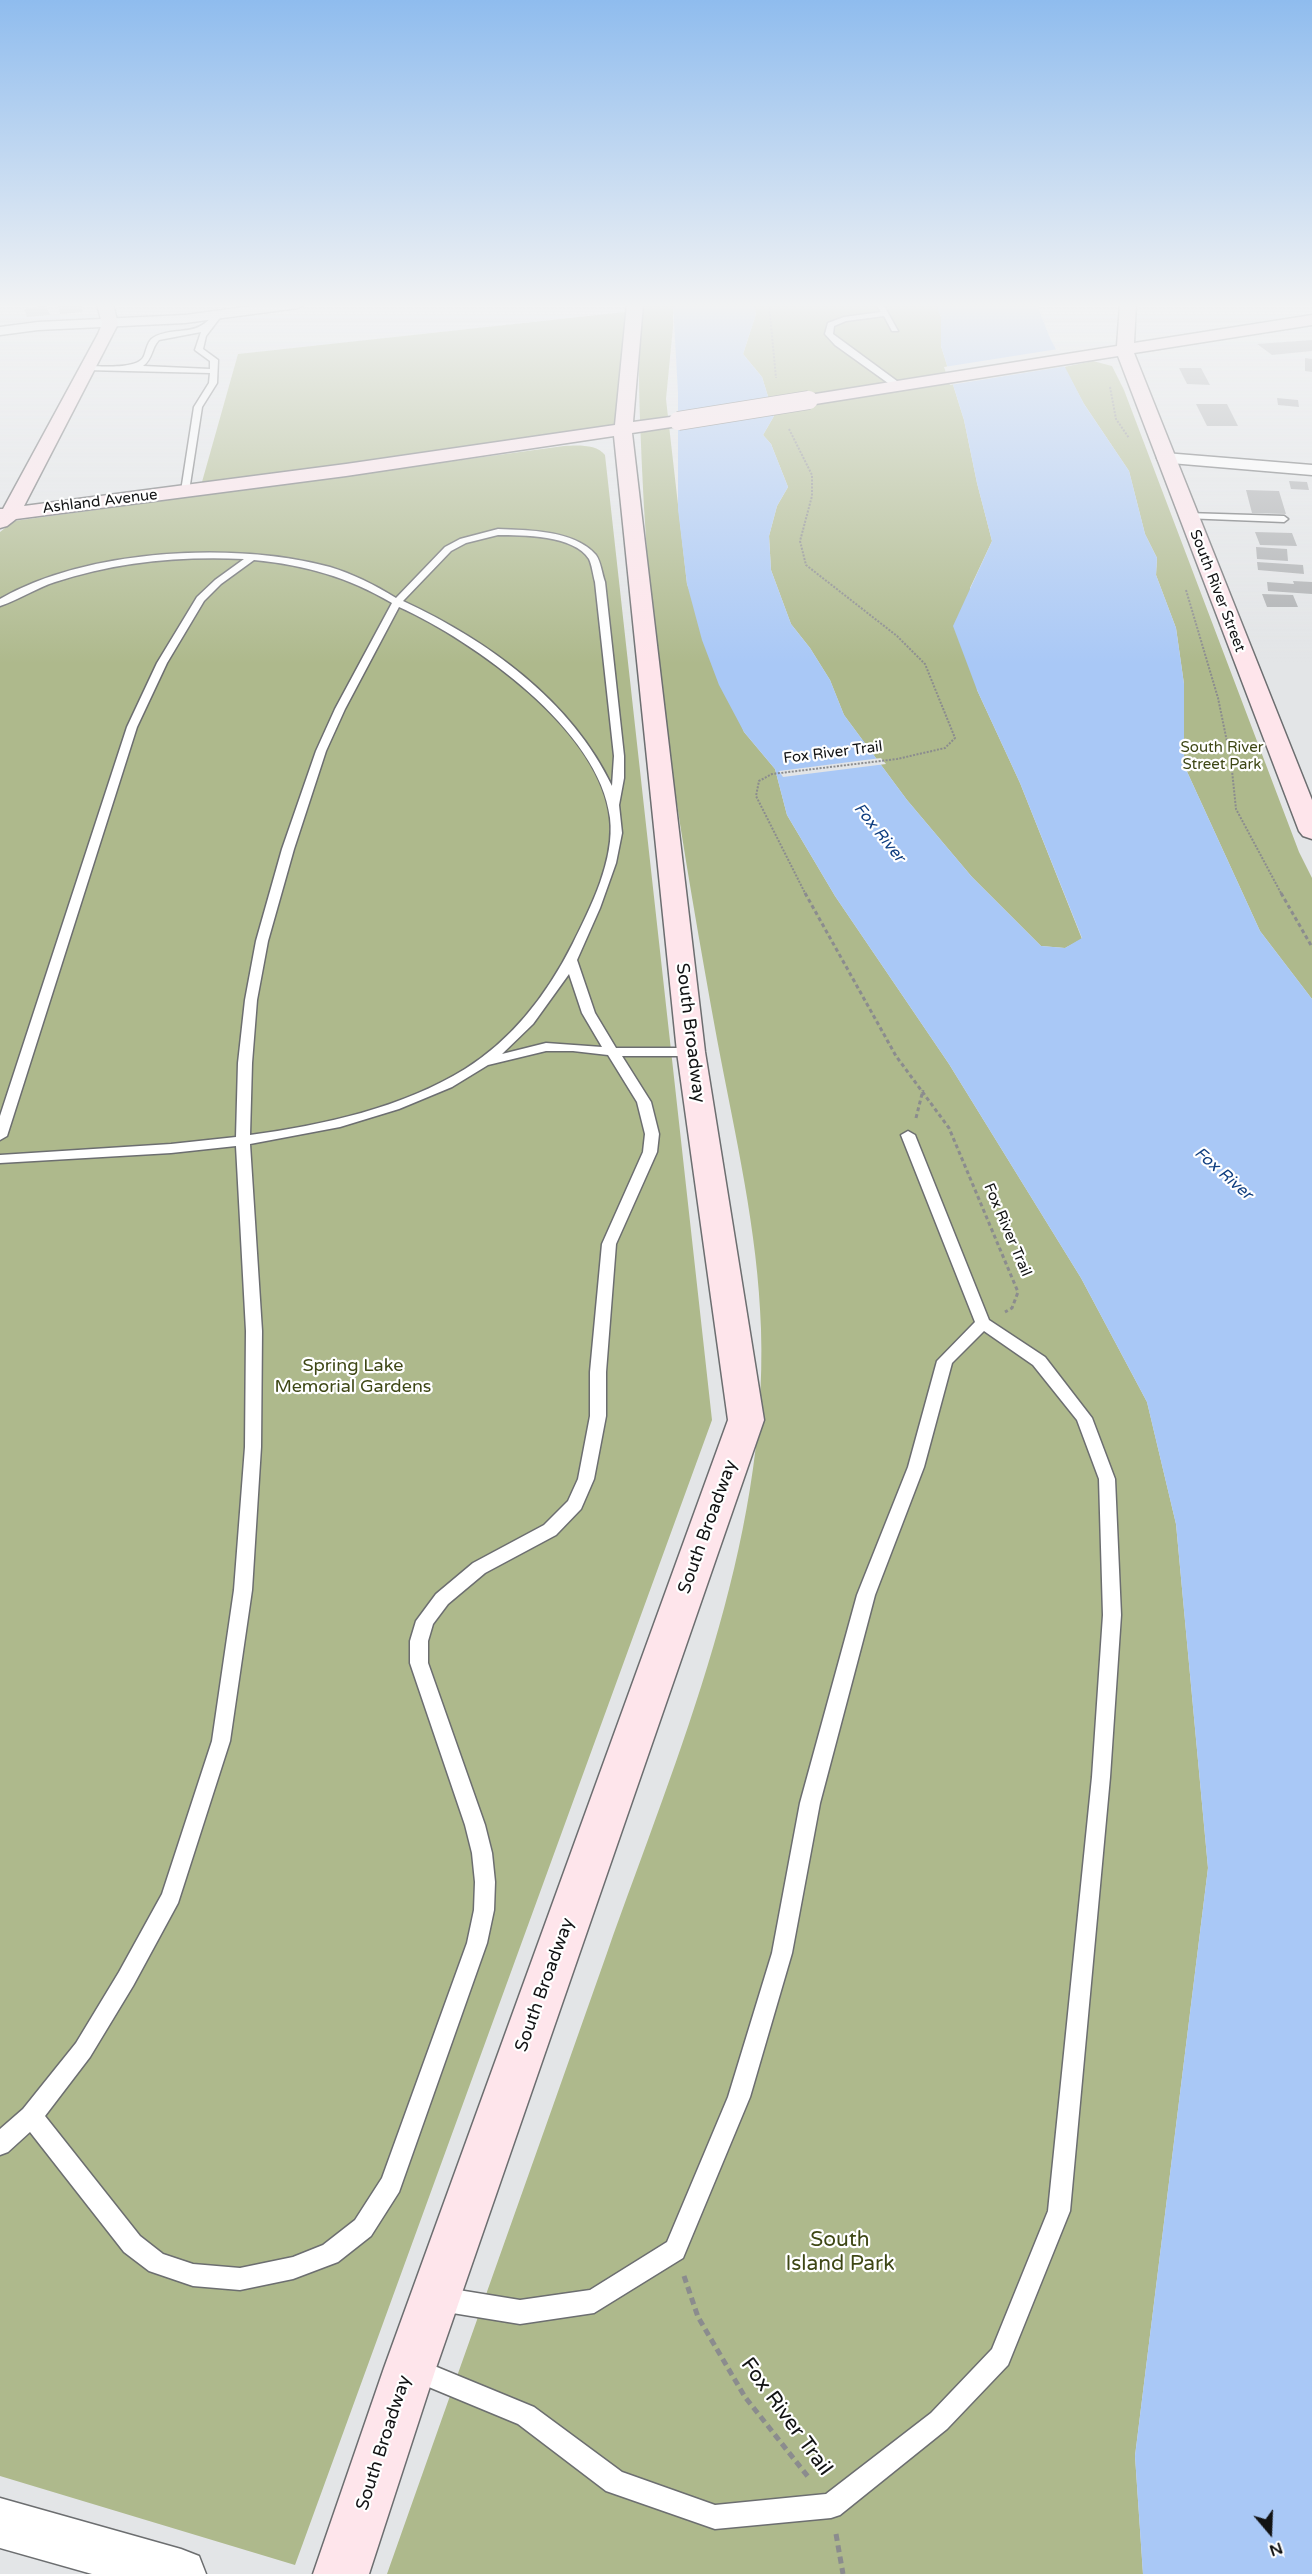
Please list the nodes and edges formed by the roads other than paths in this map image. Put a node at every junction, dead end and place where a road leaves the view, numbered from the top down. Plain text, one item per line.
1 (55, 424) edge
2 (195, 424) edge
3 (624, 424) edge
4 (661, 424) edge
5 (1152, 424) edge
6 (623, 431) junction
7 (1165, 458) junction
8 (1312, 470) edge
9 (185, 491) junction
10 (1187, 516) junction
11 (3, 517) edge
12 (1284, 519) dead end
13 (251, 558) junction
14 (397, 602) junction
15 (0, 603) edge
16 (613, 806) junction
17 (1312, 831) edge
18 (572, 960) junction
19 (613, 1052) junction
20 (691, 1052) junction
21 (478, 1065) junction
22 (908, 1135) road end
23 (0, 1136) edge
24 (243, 1142) junction
25 (0, 1159) edge
26 (983, 1323) junction
27 (31, 2116) junction
28 (0, 2144) edge
29 (434, 2298) junction
30 (410, 2368) junction
31 (0, 2523) edge
32 (181, 2574) edge
33 (341, 2574) edge

1 - 11 street
2 - 9 lane
3 - 6 street, South Broadway
4 - 6 street, Ashland Avenue, bridge
5 - 7 street, South River Street
6 - 9 street, Ashland Avenue
6 - 20 street, South Broadway
7 - 8 street
7 - 10 street, South River Street
9 - 11 street, Ashland Avenue
10 - 12 lane
10 - 17 street, South River Street
13 - 14 lane
13 - 15 lane
13 - 23 lane
14 - 16 lane
14 - 16 lane
14 - 24 lane
16 - 18 lane
18 - 19 lane
18 - 21 lane
19 - 20 lane
19 - 21 lane
19 - 27 lane
20 - 29 street, South Broadway
21 - 24 lane
22 - 26 lane
24 - 25 lane
24 - 27 lane
26 - 29 lane
26 - 30 lane
27 - 28 lane
29 - 30 street, South Broadway
30 - 33 street, South Broadway
31 - 32 street

